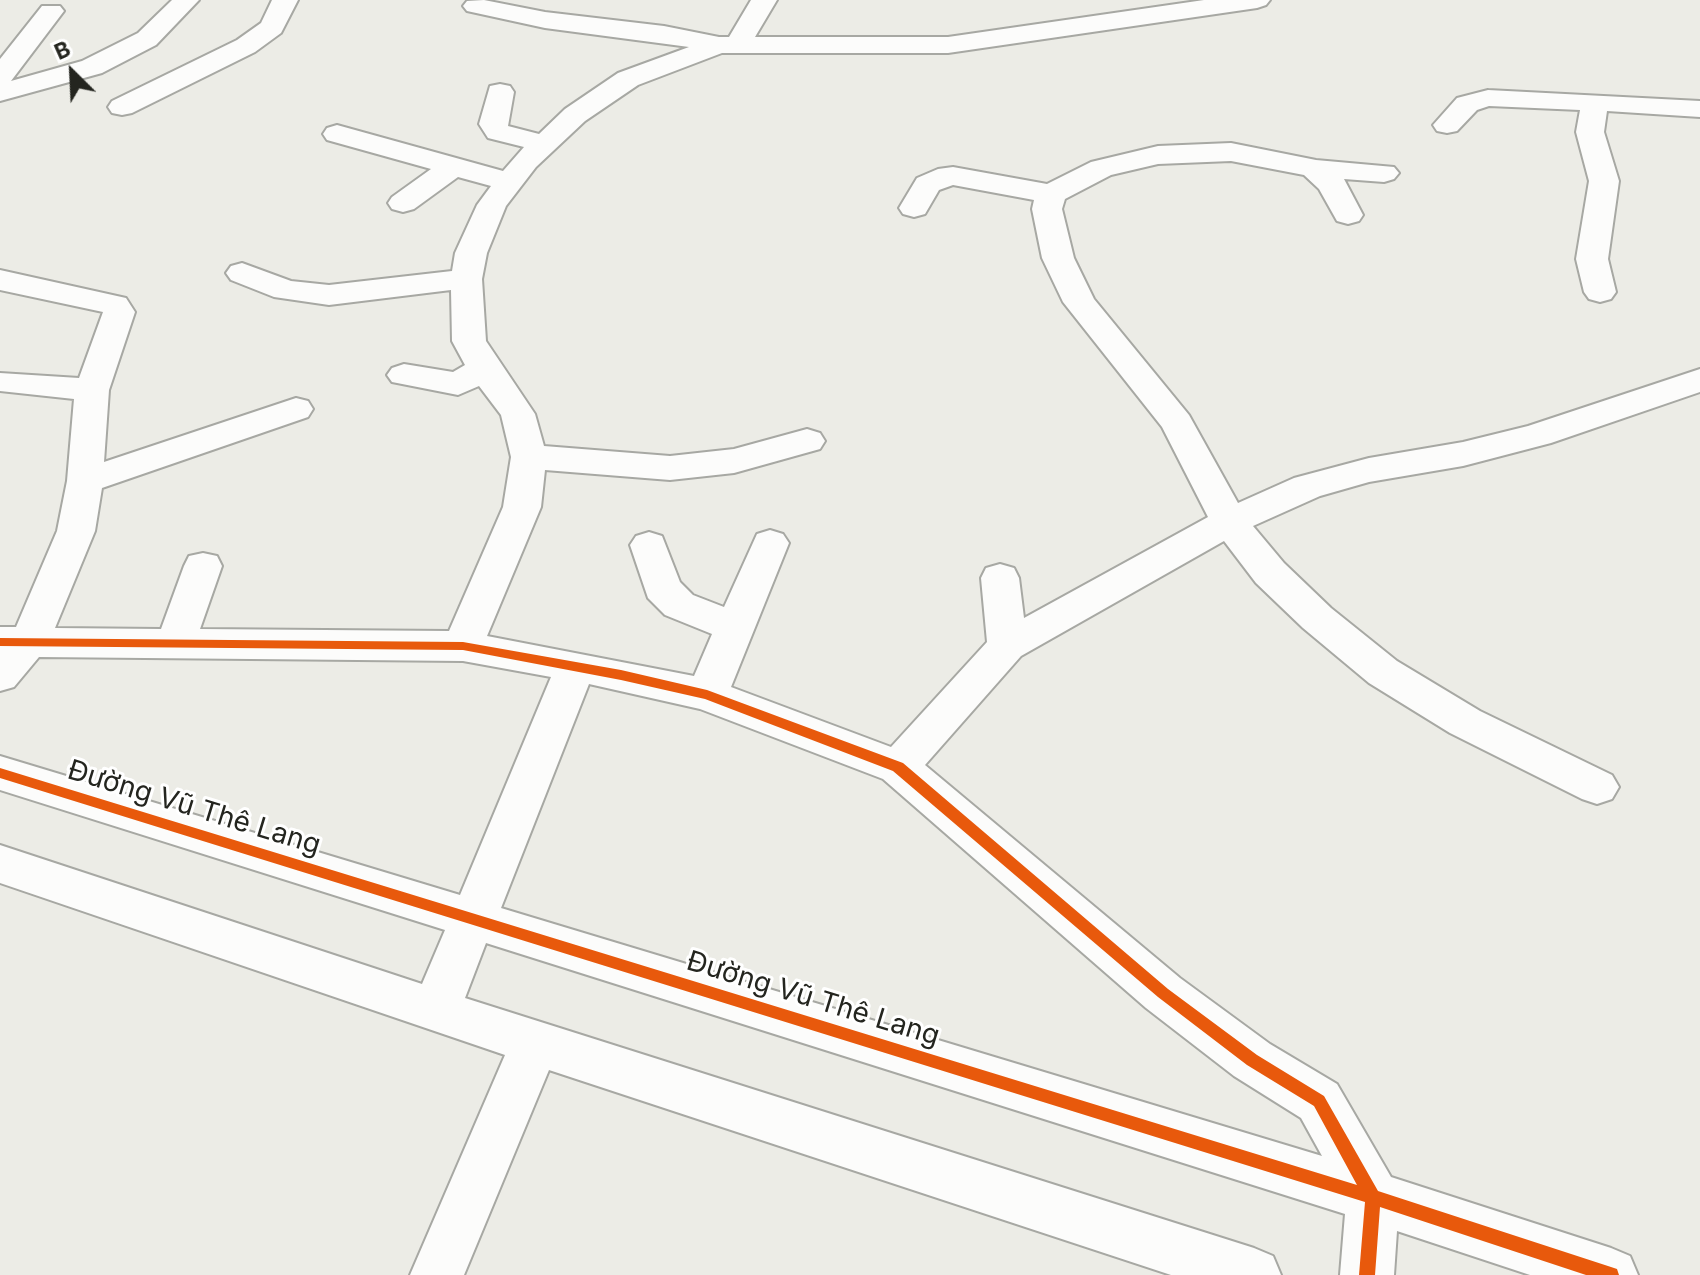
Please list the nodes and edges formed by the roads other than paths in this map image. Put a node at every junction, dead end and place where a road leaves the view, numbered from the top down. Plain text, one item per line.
1 (186, 0) edge
2 (285, 0) edge
3 (764, 0) edge
4 (1054, 0) edge
5 (1257, 0) edge
6 (476, 6) dead end
7 (51, 11) dead end
8 (1077, 28) junction
9 (727, 46) junction
10 (0, 77) edge
11 (500, 92) dead end
12 (0, 93) edge
13 (1595, 102) junction
14 (122, 107) dead end
15 (1700, 109) edge
16 (1447, 125) dead end
17 (337, 134) dead end
18 (545, 144) junction
19 (444, 156) junction
20 (1314, 169) junction
21 (1384, 173) dead end
22 (510, 182) junction
23 (1051, 194) junction
24 (403, 203) dead end
25 (914, 208) dead end
26 (1348, 215) dead end
27 (242, 273) dead end
28 (466, 279) junction
29 (0, 280) edge
30 (1600, 292) dead end
31 (484, 368) junction
32 (16, 372) dead end
33 (404, 375) dead end
34 (1700, 380) edge
35 (81, 389) junction
36 (296, 409) dead end
37 (807, 441) dead end
38 (529, 457) junction
39 (85, 481) junction
40 (1229, 522) junction
41 (770, 543) dead end
42 (649, 545) dead end
43 (203, 566) dead end
44 (1000, 578) dead end
45 (735, 627) junction
46 (14, 643) edge
47 (175, 644) junction
48 (463, 646) junction
49 (1007, 646) junction
50 (576, 667) junction
51 (0, 676) edge
52 (707, 695) junction
53 (898, 767) junction
54 (0, 773) edge
55 (1597, 787) dead end
56 (0, 864) edge
57 (472, 919) junction
58 (436, 1009) junction
59 (535, 1043) junction
60 (1373, 1197) junction
61 (437, 1275) edge
62 (1254, 1275) edge
63 (1367, 1275) edge
64 (1611, 1275) edge

1 - 12 street
2 - 14 street
3 - 9 street
4 - 8 street
5 - 8 street
6 - 9 street
7 - 10 street
8 - 9 street
9 - 18 street
11 - 18 street
13 - 15 street
13 - 16 street
13 - 30 street
17 - 19 street
18 - 22 street
19 - 22 street
19 - 24 street
20 - 21 street
20 - 23 street
20 - 26 street
22 - 28 street
23 - 25 street
23 - 40 street
27 - 28 street
28 - 31 street
29 - 35 street
31 - 33 street
31 - 38 street
32 - 35 street
34 - 40 street
35 - 39 street
36 - 39 street
37 - 38 street
38 - 48 street
39 - 46 street
40 - 49 street
40 - 55 street
41 - 45 street
42 - 45 street
43 - 47 street
44 - 49 street
45 - 52 street
46 - 47 street
46 - 51 street
47 - 48 street
48 - 50 street
49 - 53 street
50 - 52 street
50 - 57 street
52 - 53 street
53 - 60 street
54 - 57 street, Đường Vũ Thê Lang
56 - 58 street
57 - 58 street
57 - 60 street, Đường Vũ Thê Lang
58 - 59 street
59 - 61 street
59 - 62 street
60 - 63 street
60 - 64 street, Đường Vũ Thê Lang

